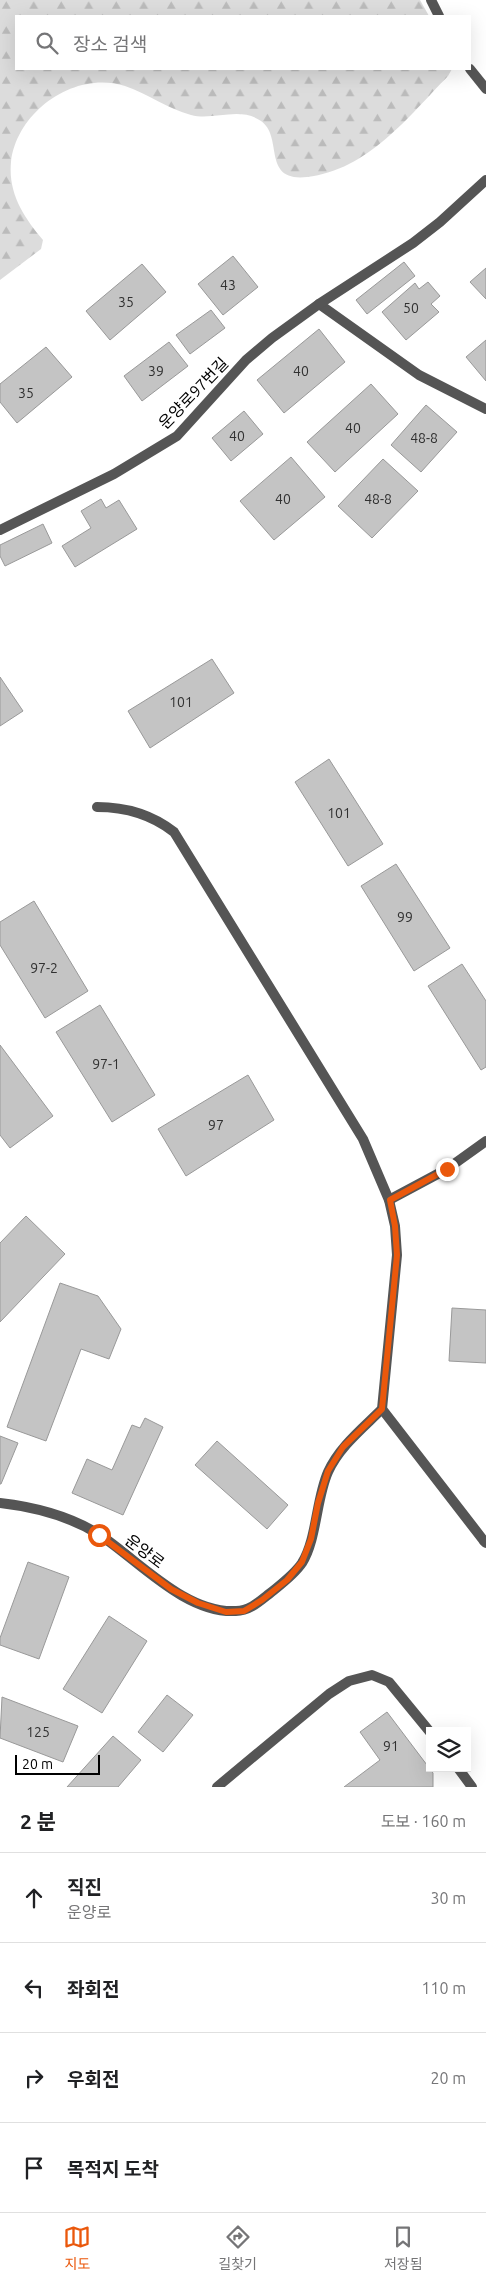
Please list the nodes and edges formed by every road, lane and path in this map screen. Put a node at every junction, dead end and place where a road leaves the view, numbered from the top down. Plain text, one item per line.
1 (431, 0) edge
2 (438, 15) edge
3 (471, 70) edge
4 (486, 74) edge
5 (485, 87) edge
6 (486, 180) edge
7 (319, 304) junction
8 (486, 409) edge
9 (0, 530) edge
10 (97, 807) dead end
11 (486, 1141) edge
12 (390, 1200) junction
13 (382, 1409) junction
14 (0, 1503) edge
15 (485, 1542) edge
16 (426, 1727) edge
17 (461, 1772) edge
18 (217, 1787) edge
19 (472, 1787) edge

1 - 2 lane
3 - 5 lane
4 - 5 lane
6 - 7 lane, 운양로97번길
7 - 8 lane
7 - 9 lane, 운양로97번길
10 - 12 lane
11 - 12 lane
12 - 13 lane
13 - 14 lane, 운양로
13 - 15 lane
16 - 18 lane
17 - 19 lane

